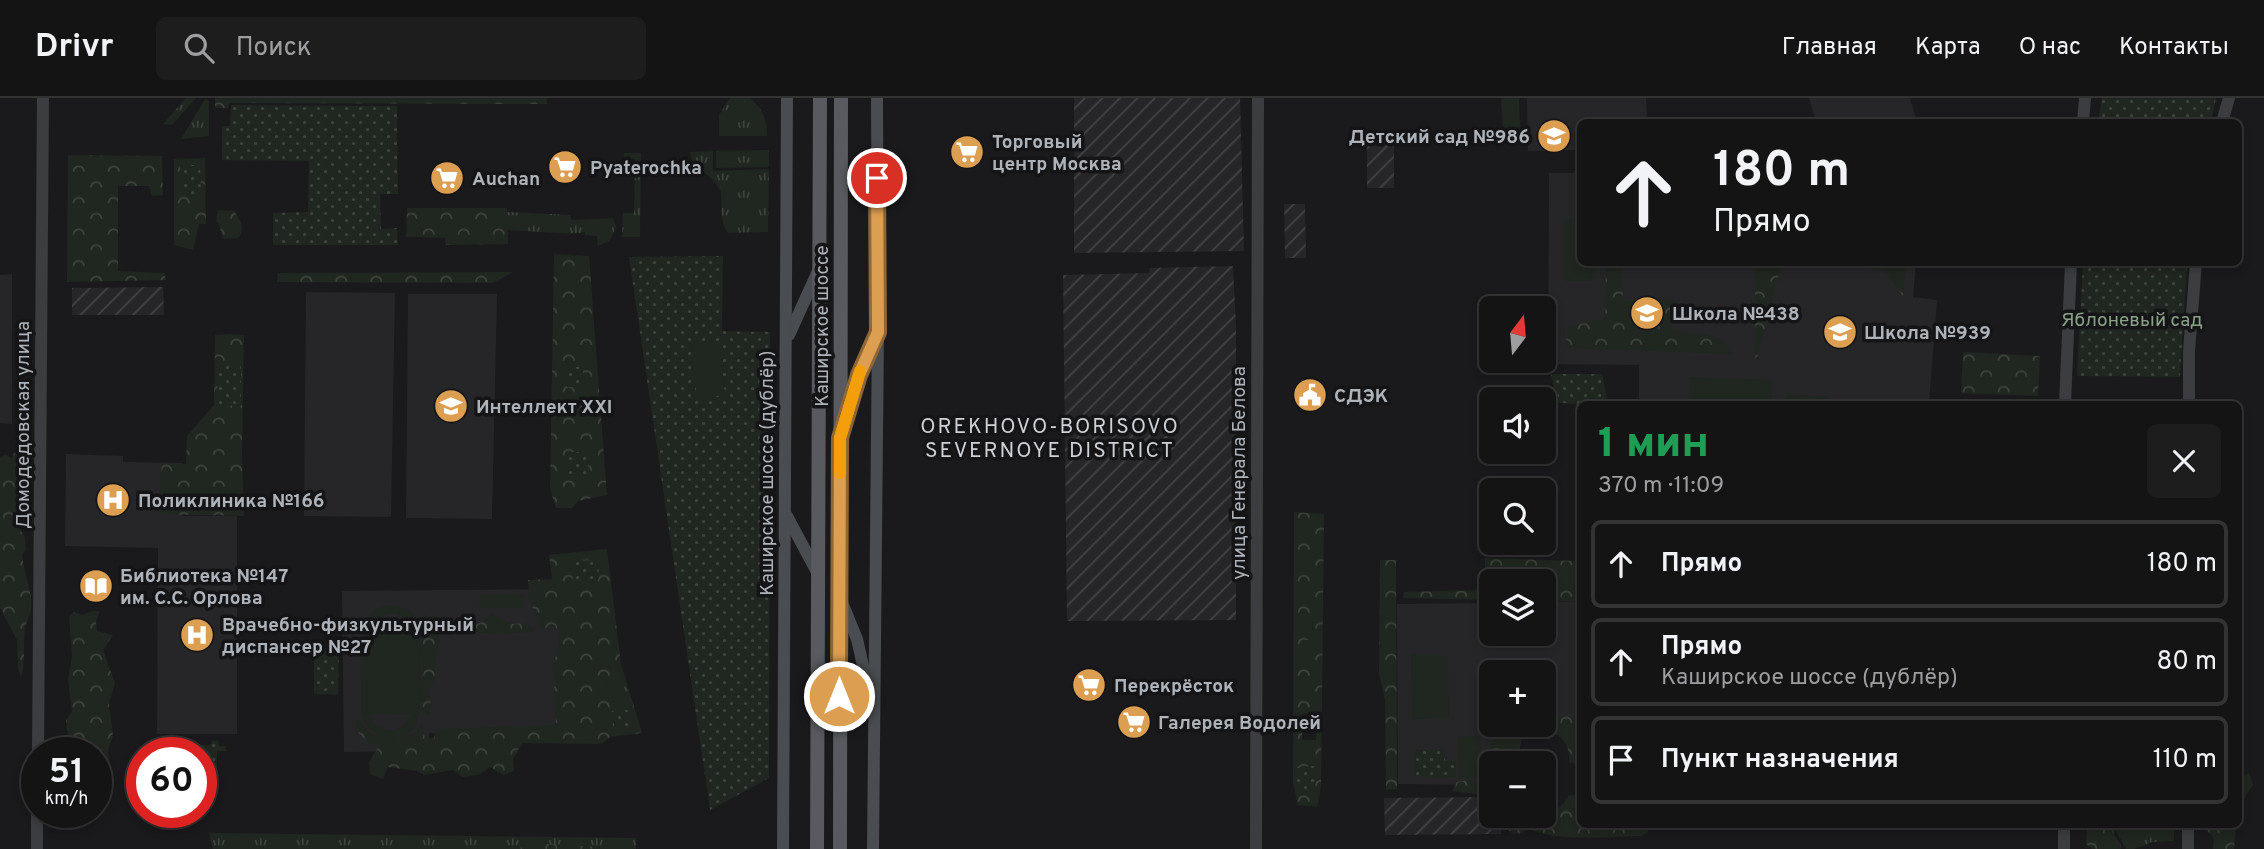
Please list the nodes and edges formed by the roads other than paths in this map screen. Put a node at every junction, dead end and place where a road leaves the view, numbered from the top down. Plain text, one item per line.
1 (43, 98) edge
2 (786, 98) edge
3 (820, 98) edge
4 (841, 98) edge
5 (877, 98) edge
6 (1258, 98) edge
7 (2085, 98) edge
8 (2229, 98) edge
9 (2083, 119) edge
10 (2223, 119) edge
11 (820, 266) junction
12 (2071, 266) edge
13 (2196, 266) edge
14 (878, 332) junction
15 (786, 345) junction
16 (2065, 401) edge
17 (2189, 401) edge
18 (840, 438) junction
19 (785, 513) junction
20 (818, 574) junction
21 (839, 594) junction
22 (874, 714) junction
23 (38, 737) edge
24 (37, 828) edge
25 (2064, 828) edge
26 (2188, 828) edge
27 (37, 849) edge
28 (783, 849) edge
29 (817, 849) edge
30 (840, 849) edge
31 (873, 849) edge
32 (1256, 849) edge
33 (2064, 849) edge
34 (2188, 849) edge

1 - 23 street, Домодедовская улица
2 - 15 main road, Каширское шоссе (дублёр)
3 - 11 main road, Каширское шоссе
4 - 18 main road, Каширское шоссе
5 - 14 main road
6 - 32 street, улица Генерала Белова
7 - 9 street
8 - 10 street
11 - 15 main road
11 - 20 main road, Каширское шоссе
12 - 16 street
13 - 17 street
14 - 18 main road
14 - 22 main road
15 - 19 main road, Каширское шоссе (дублёр)
18 - 21 main road, Каширское шоссе
19 - 20 main road
19 - 28 main road, Каширское шоссе (дублёр)
20 - 29 main road, Каширское шоссе
21 - 22 main road
21 - 30 main road, Каширское шоссе
22 - 31 main road
24 - 27 street
25 - 33 street
26 - 34 street

